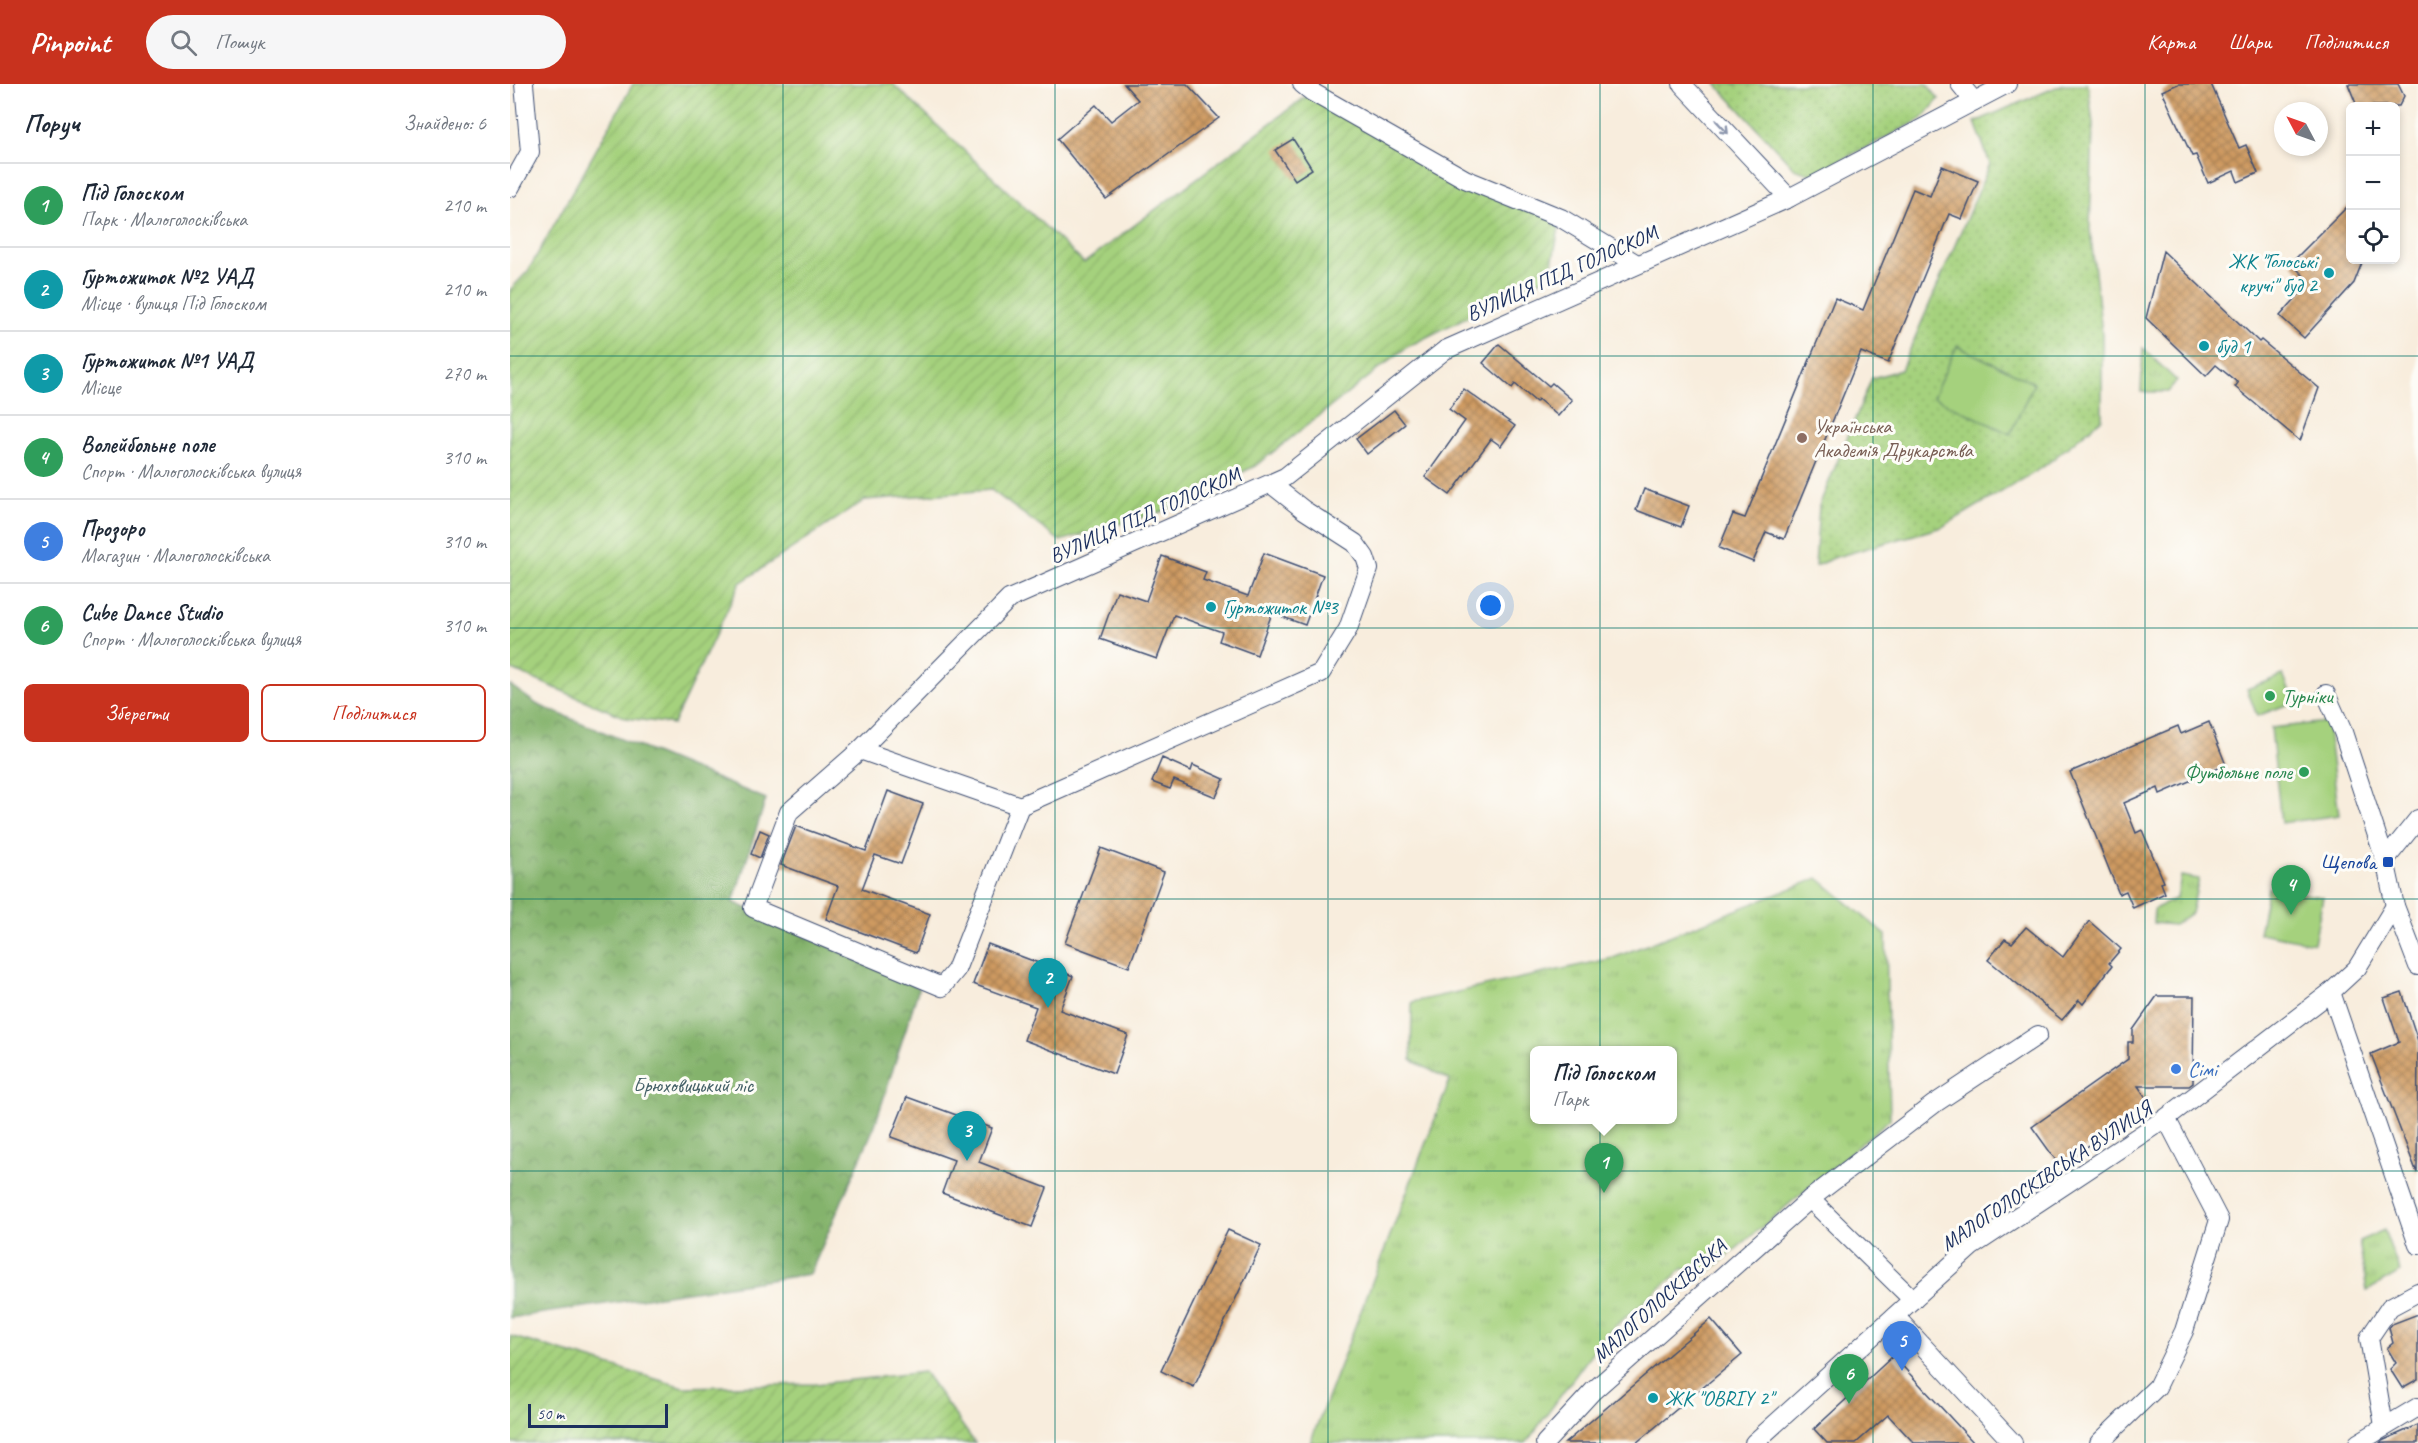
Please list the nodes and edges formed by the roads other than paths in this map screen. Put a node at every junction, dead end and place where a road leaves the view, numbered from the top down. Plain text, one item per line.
1 (524, 84) edge
2 (1302, 84) edge
3 (1682, 84) edge
4 (1960, 84) edge
5 (2007, 84) edge
6 (1974, 101) junction
7 (510, 188) edge
8 (1789, 198) junction
9 (1637, 264) junction
10 (1271, 484) junction
11 (2326, 694) dead end
12 (860, 750) junction
13 (1020, 806) junction
14 (2418, 819) edge
15 (2385, 861) junction
16 (2395, 906) junction
17 (2418, 966) edge
18 (2331, 992) junction
19 (2038, 1035) dead end
20 (2166, 1119) junction
21 (1810, 1199) junction
22 (2418, 1245) edge
23 (2418, 1292) edge
24 (1913, 1300) junction
25 (1895, 1316) junction
26 (2418, 1407) edge
27 (2384, 1426) junction
28 (1545, 1443) edge
29 (1754, 1443) edge
30 (2013, 1443) edge
31 (2099, 1443) edge
32 (2358, 1443) edge

1 - 7 street
2 - 9 street
3 -> 8 street
4 - 6 street
5 - 6 street, ВУЛИЦЯ ПІД ГОЛОСКОМ
6 - 8 street, ВУЛИЦЯ ПІД ГОЛОСКОМ
8 - 9 street, ВУЛИЦЯ ПІД ГОЛОСКОМ
9 - 10 street, ВУЛИЦЯ ПІД ГОЛОСКОМ
10 - 12 street, ВУЛИЦЯ ПІД ГОЛОСКОМ
10 - 13 street
11 - 15 street
12 - 13 street
12 - 13 street, ВУЛИЦЯ ПІД ГОЛОСКОМ
14 - 15 street
15 - 16 street
16 - 17 street
16 - 18 street
18 - 20 street
18 - 22 street
19 - 21 street, МАЛОГОЛОСКІВСЬКА
20 - 24 street, МАЛОГОЛОСКІВСЬКА ВУЛИЦЯ
20 - 31 street, МАЛОГОЛОСКІВСЬКА ВУЛИЦЯ
21 - 24 street
21 - 28 street, МАЛОГОЛОСКІВСЬКА
23 - 27 street
24 - 25 street, МАЛОГОЛОСКІВСЬКА ВУЛИЦЯ
25 - 29 street, МАЛОГОЛОСКІВСЬКА ВУЛИЦЯ
25 - 30 street
26 - 27 street
27 - 32 street

